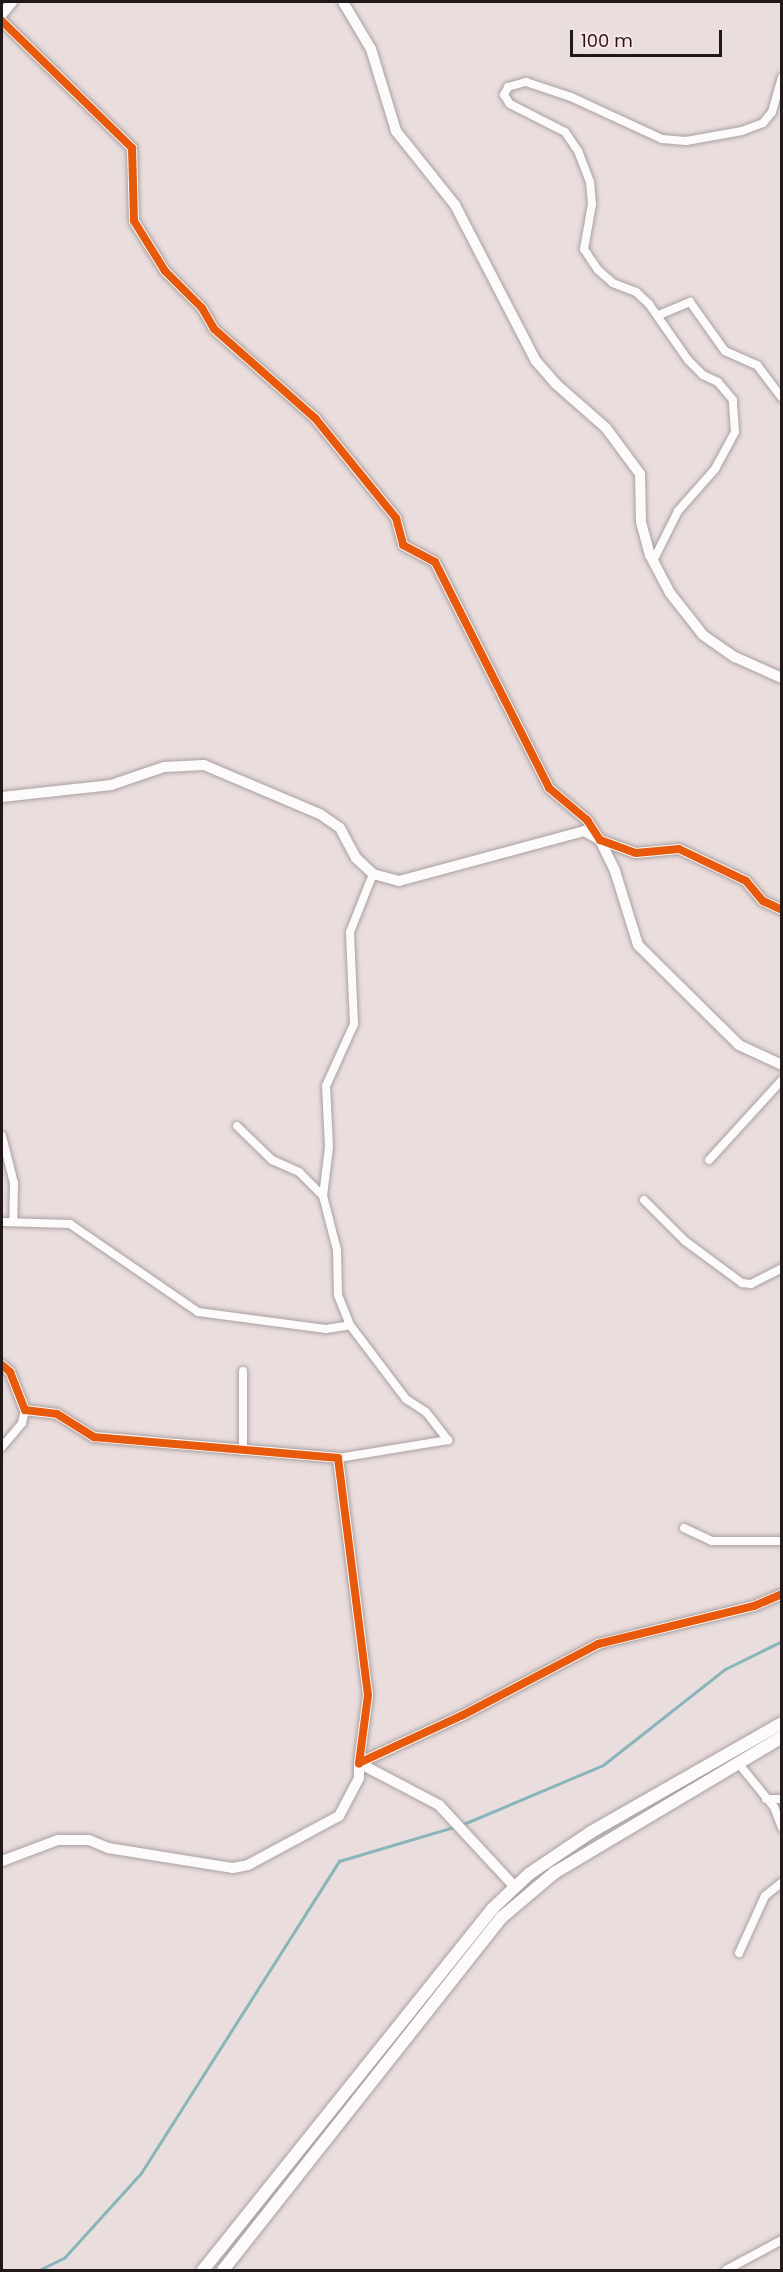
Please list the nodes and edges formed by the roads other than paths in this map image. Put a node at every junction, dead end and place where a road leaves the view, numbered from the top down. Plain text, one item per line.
1 (12, 2) edge
2 (343, 2) edge
3 (2, 15) edge
4 (2, 21) edge
5 (782, 77) edge
6 (658, 315) junction
7 (782, 398) edge
8 (653, 561) junction
9 (782, 678) edge
10 (2, 797) edge
11 (600, 840) junction
12 (373, 874) junction
13 (782, 910) edge
14 (782, 1065) edge
15 (782, 1080) edge
16 (237, 1126) dead end
17 (2, 1136) edge
18 (710, 1160) dead end
19 (323, 1196) junction
20 (644, 1200) dead end
21 (2, 1222) edge
22 (13, 1222) junction
23 (782, 1268) edge
24 (350, 1325) junction
25 (2, 1365) edge
26 (243, 1371) dead end
27 (25, 1410) junction
28 (2, 1447) edge
29 (243, 1451) junction
30 (338, 1458) junction
31 (684, 1528) dead end
32 (782, 1541) edge
33 (782, 1594) edge
34 (782, 1723) edge
35 (782, 1737) edge
36 (359, 1763) junction
37 (738, 1763) junction
38 (766, 1799) junction
39 (782, 1799) edge
40 (782, 1828) edge
41 (2, 1861) edge
42 (782, 1882) edge
43 (515, 1887) junction
44 (739, 1953) dead end
45 (782, 2240) edge
46 (202, 2271) edge
47 (223, 2271) edge
48 (726, 2271) edge

1 - 3 street
2 - 8 street
4 - 11 street
5 - 6 street
6 - 7 street
6 - 8 street
8 - 9 street
10 - 12 street
11 - 12 street
11 - 13 street
11 - 14 street
12 - 19 street
15 - 18 street
16 - 19 street
17 - 22 street
19 - 24 street
20 - 23 street
21 - 22 street
22 - 24 street
24 - 30 street
25 - 27 street
26 - 29 street
27 - 28 street
27 - 29 street
29 - 30 street
30 - 36 street
31 - 32 street
33 - 36 street
34 - 43 main road
35 - 37 main road
36 - 41 street
36 - 43 street
37 - 38 street
37 - 47 main road
38 - 39 street
38 - 40 street
42 - 44 street
43 - 46 main road
45 - 48 street

